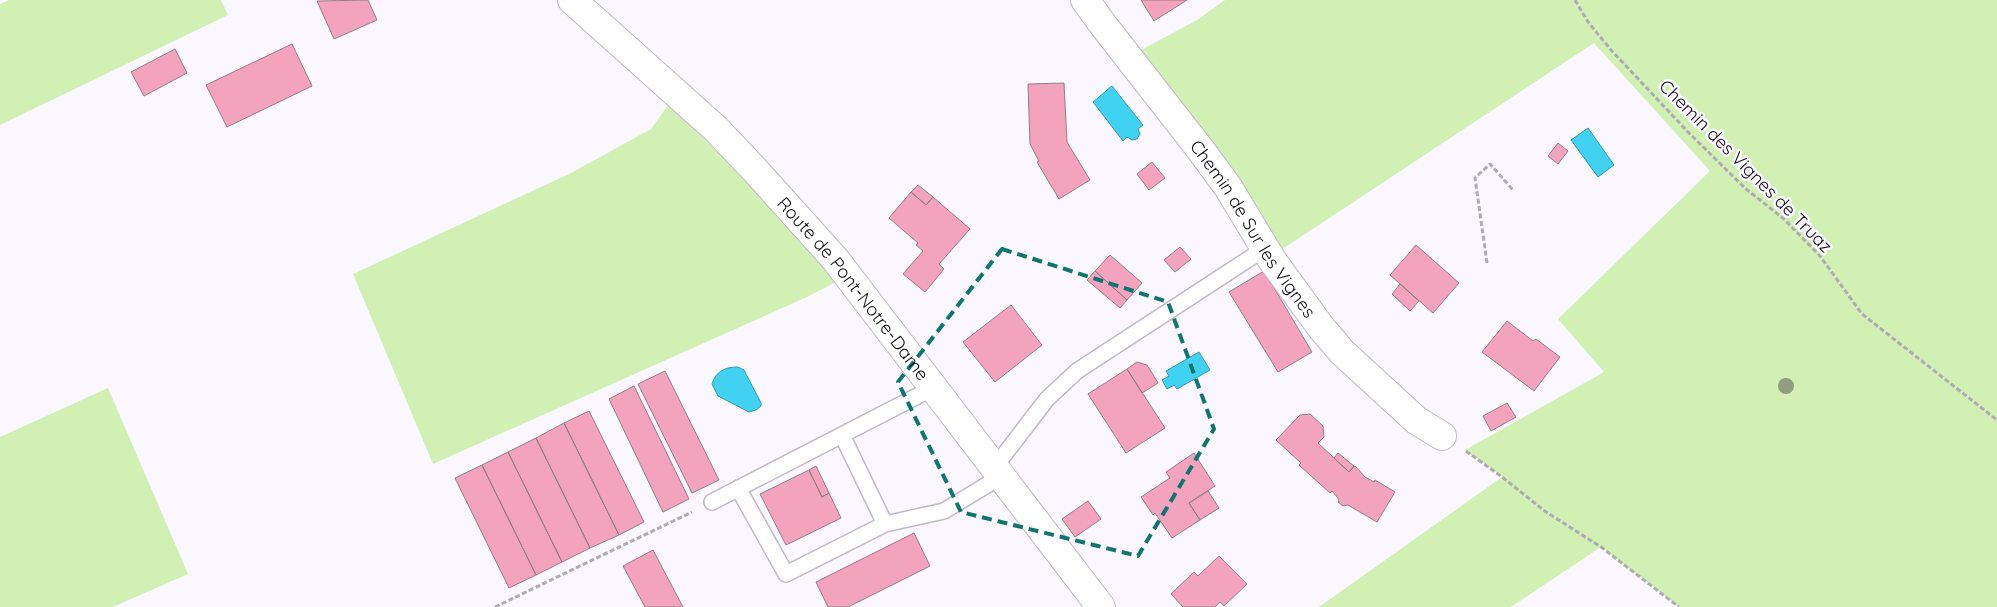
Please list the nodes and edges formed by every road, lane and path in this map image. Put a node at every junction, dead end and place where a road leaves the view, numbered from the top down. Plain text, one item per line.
1 (572, 0) edge
2 (1085, 0) edge
3 (1575, 0) edge
4 (1513, 190) dead end
5 (1264, 249) junction
6 (1486, 263) dead end
7 (933, 388) junction
8 (1997, 420) edge
9 (842, 435) junction
10 (1442, 436) dead end
11 (1485, 464) dead end
12 (997, 472) junction
13 (738, 488) junction
14 (712, 502) joint
15 (885, 524) junction
16 (496, 607) edge
17 (1101, 607) edge
18 (1679, 607) edge

1 - 7 street, Route de Pont-Notre-Dame
2 - 5 street, Chemin de Sur les Vignes
3 - 8 path, Chemin des Vignes de Truaz
4 - 6 path
5 - 10 street, Chemin de Sur les Vignes
5 - 12 lane
7 - 9 lane
7 - 12 street, Route de Pont-Notre-Dame
9 - 13 lane
9 - 15 lane
11 - 18 path
12 - 15 lane
12 - 17 street, Route de Pont-Notre-Dame
13 - 14 lane
13 - 15 lane
14 - 16 path

